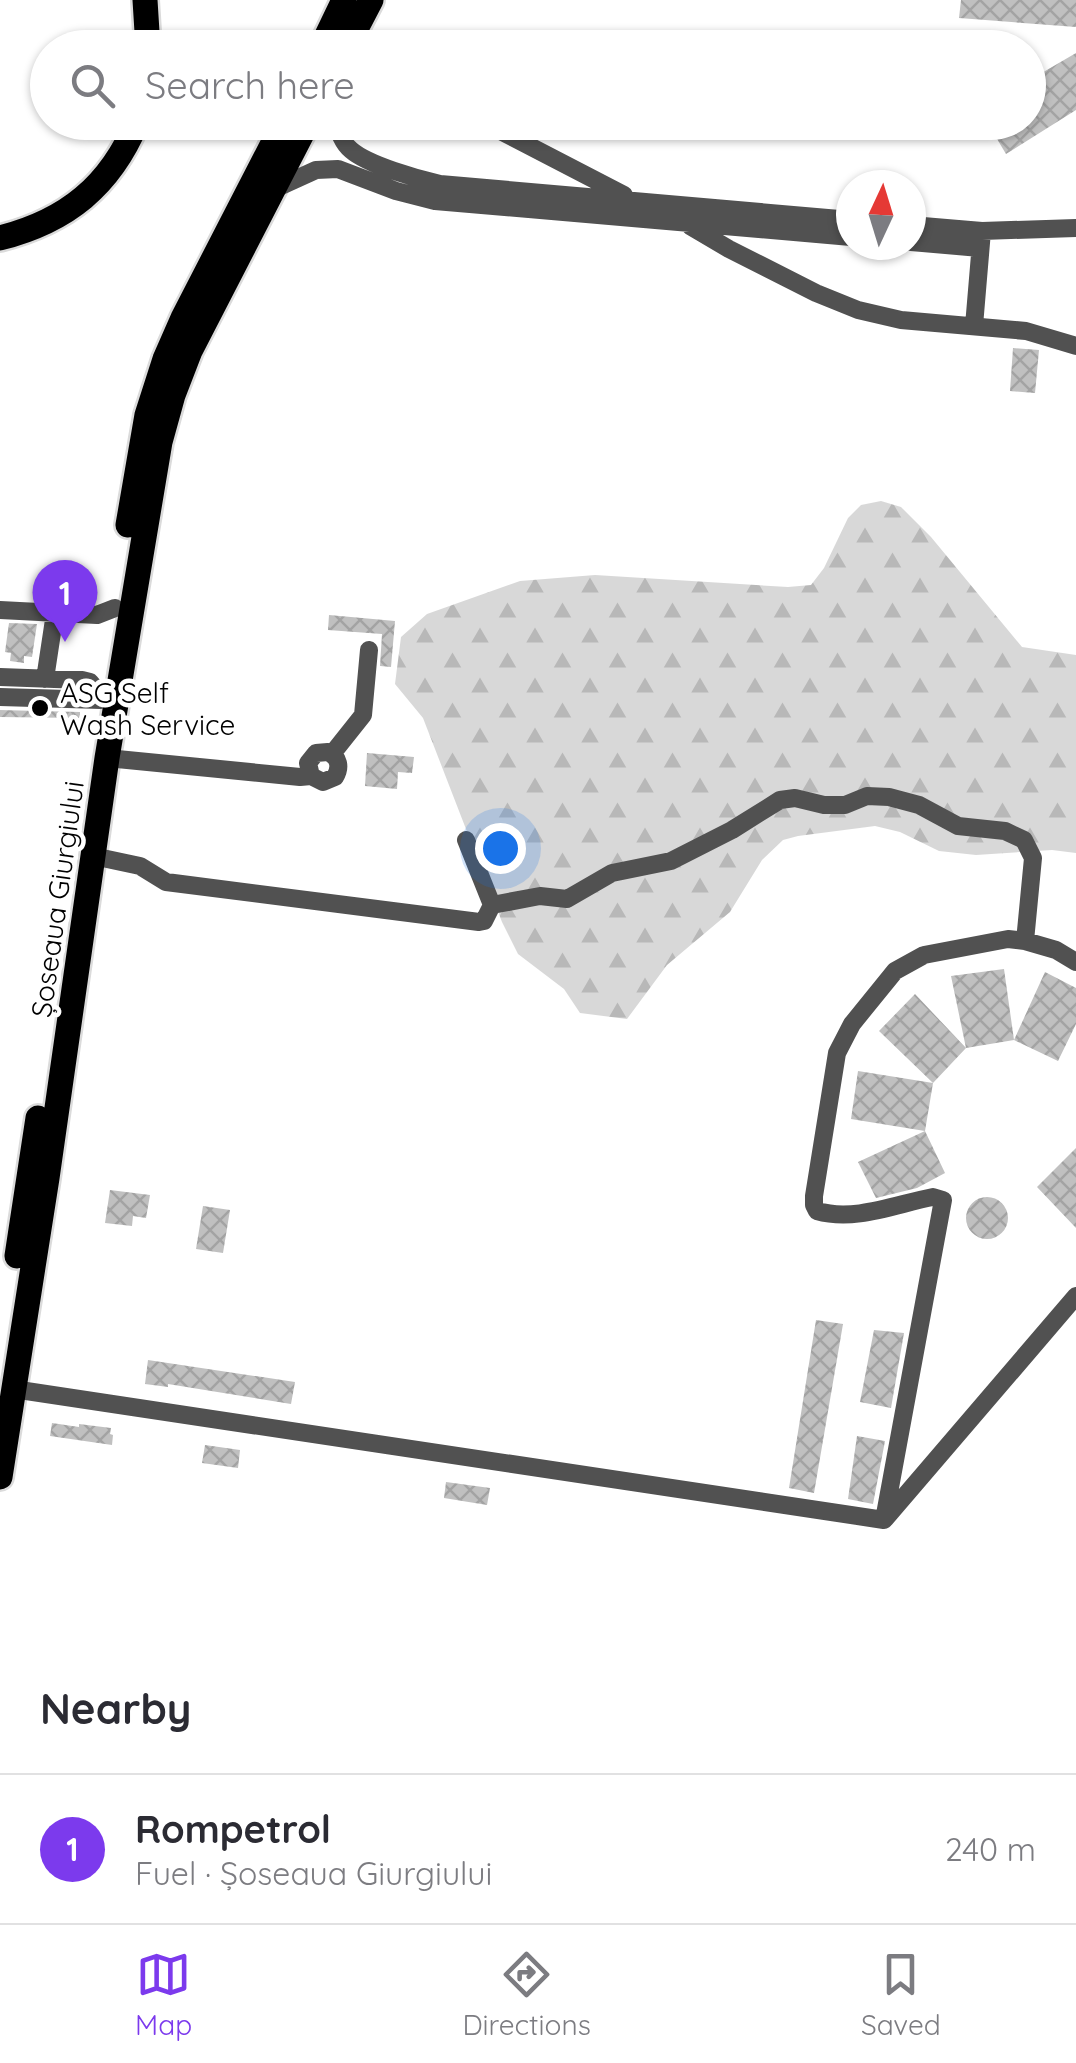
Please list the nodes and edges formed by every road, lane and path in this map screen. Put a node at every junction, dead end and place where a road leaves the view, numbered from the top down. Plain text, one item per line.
1 (145, 0) edge
2 (344, 0) edge
3 (372, 0) edge
4 (147, 30) edge
5 (330, 30) edge
6 (356, 30) edge
7 (128, 140) edge
8 (275, 140) edge
9 (298, 140) edge
10 (343, 140) edge
11 (517, 140) edge
12 (272, 190) junction
13 (634, 200) junction
14 (664, 203) junction
15 (836, 219) edge
16 (688, 224) junction
17 (1076, 228) edge
18 (926, 235) edge
19 (836, 236) edge
20 (0, 238) edge
21 (981, 239) junction
22 (974, 326) junction
23 (1076, 346) edge
24 (116, 608) junction
25 (0, 610) edge
26 (54, 613) junction
27 (369, 650) dead end
28 (0, 676) edge
29 (45, 679) junction
30 (0, 697) edge
31 (102, 698) junction
32 (108, 758) junction
33 (466, 840) dead end
34 (93, 856) junction
35 (492, 905) junction
36 (1025, 941) junction
37 (1076, 962) edge
38 (1076, 1296) edge
39 (7, 1380) edge
40 (0, 1478) edge
41 (884, 1520) junction

1 - 4 highway
2 - 5 highway
3 - 6 highway
7 - 20 highway
8 - 24 highway, Șoseaua Giurgiului
9 - 12 highway, Șoseaua Giurgiului
10 - 13 lane
11 - 13 lane
12 - 16 lane
12 - 32 highway, Șoseaua Giurgiului
13 - 14 lane
14 - 15 lane
14 - 16 lane
16 - 19 lane
16 - 22 lane
17 - 21 lane
18 - 21 lane
21 - 22 lane
22 - 23 lane
24 - 26 lane
24 - 31 highway, Șoseaua Giurgiului
25 - 26 lane
26 - 29 lane
27 - 32 lane
28 - 29 lane
29 - 31 lane
30 - 31 lane
31 - 39 highway, Șoseaua Giurgiului
32 - 34 highway, Șoseaua Giurgiului
33 - 35 lane
34 - 35 lane
34 - 39 highway, Șoseaua Giurgiului
35 - 36 lane
36 - 37 lane
36 - 41 lane
38 - 41 lane
39 - 40 highway, Șoseaua Giurgiului
39 - 41 lane

